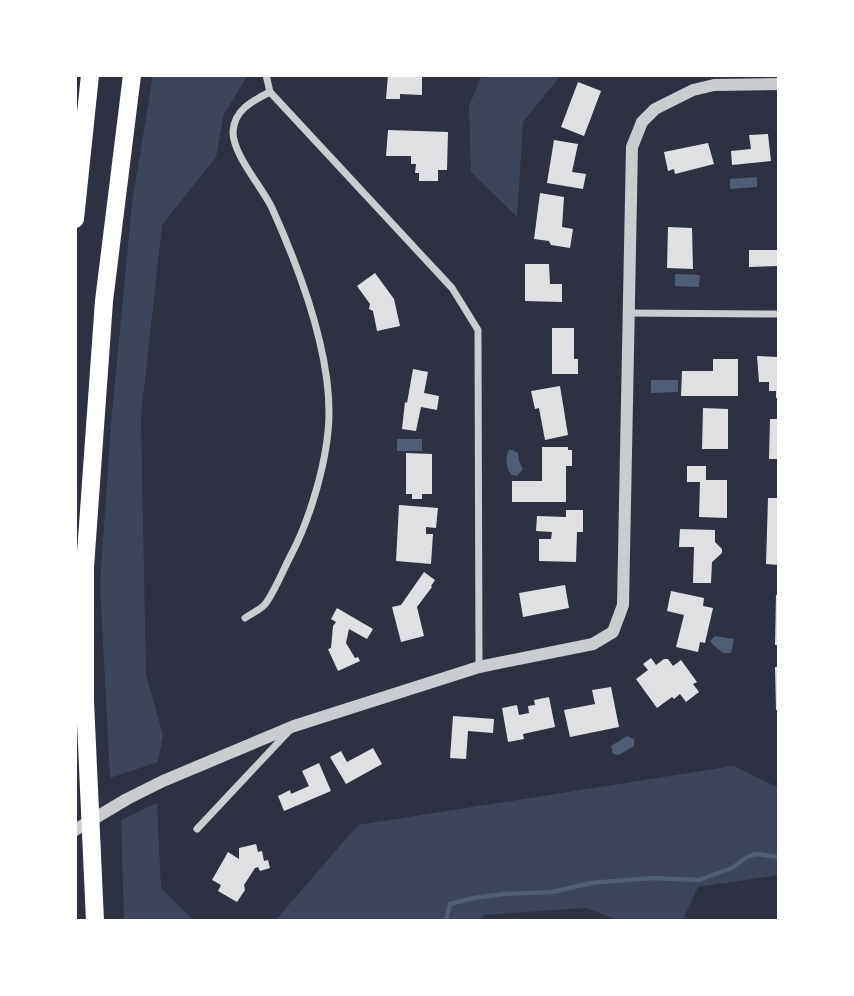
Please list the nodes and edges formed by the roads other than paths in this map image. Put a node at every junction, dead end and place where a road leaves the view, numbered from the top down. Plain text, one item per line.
1 (90, 75) edge
2 (132, 75) edge
3 (266, 75) edge
4 (713, 80) edge
5 (779, 84) edge
6 (270, 92) junction
7 (75, 219) edge
8 (627, 313) junction
9 (779, 314) edge
10 (245, 618) dead end
11 (479, 667) junction
12 (294, 726) junction
13 (197, 829) dead end
14 (75, 830) edge
15 (95, 921) edge

1 - 7 highway
2 - 15 highway
3 - 6 street
4 - 5 street
4 - 8 street
6 - 10 street
6 - 11 street
8 - 9 street
8 - 11 street
11 - 12 street
12 - 13 street
12 - 14 street

